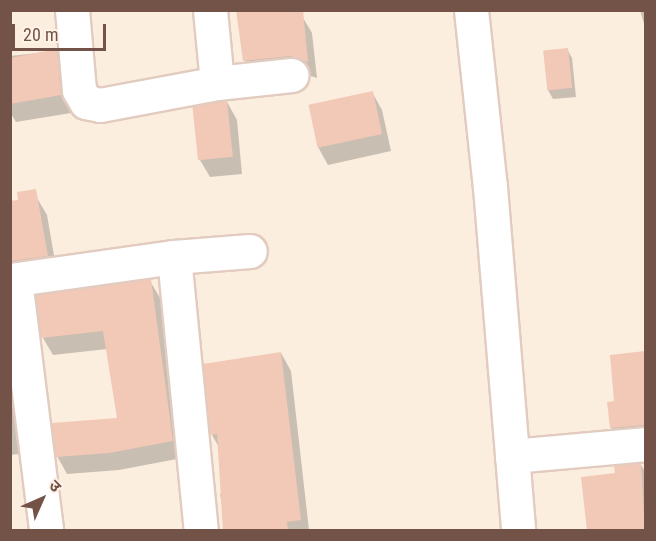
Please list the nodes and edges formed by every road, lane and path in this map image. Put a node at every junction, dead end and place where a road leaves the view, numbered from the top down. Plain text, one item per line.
1 (72, 10) edge
2 (210, 10) edge
3 (471, 10) edge
4 (291, 75) dead end
5 (217, 83) junction
6 (250, 251) dead end
7 (174, 257) junction
8 (13, 280) edge
9 (645, 444) edge
10 (512, 456) junction
11 (46, 531) edge
12 (201, 531) edge
13 (518, 531) edge

1 - 5 street
2 - 5 street
3 - 10 street
4 - 5 street
6 - 7 street
7 - 8 street
7 - 12 street
8 - 11 street
9 - 10 street
10 - 13 street

